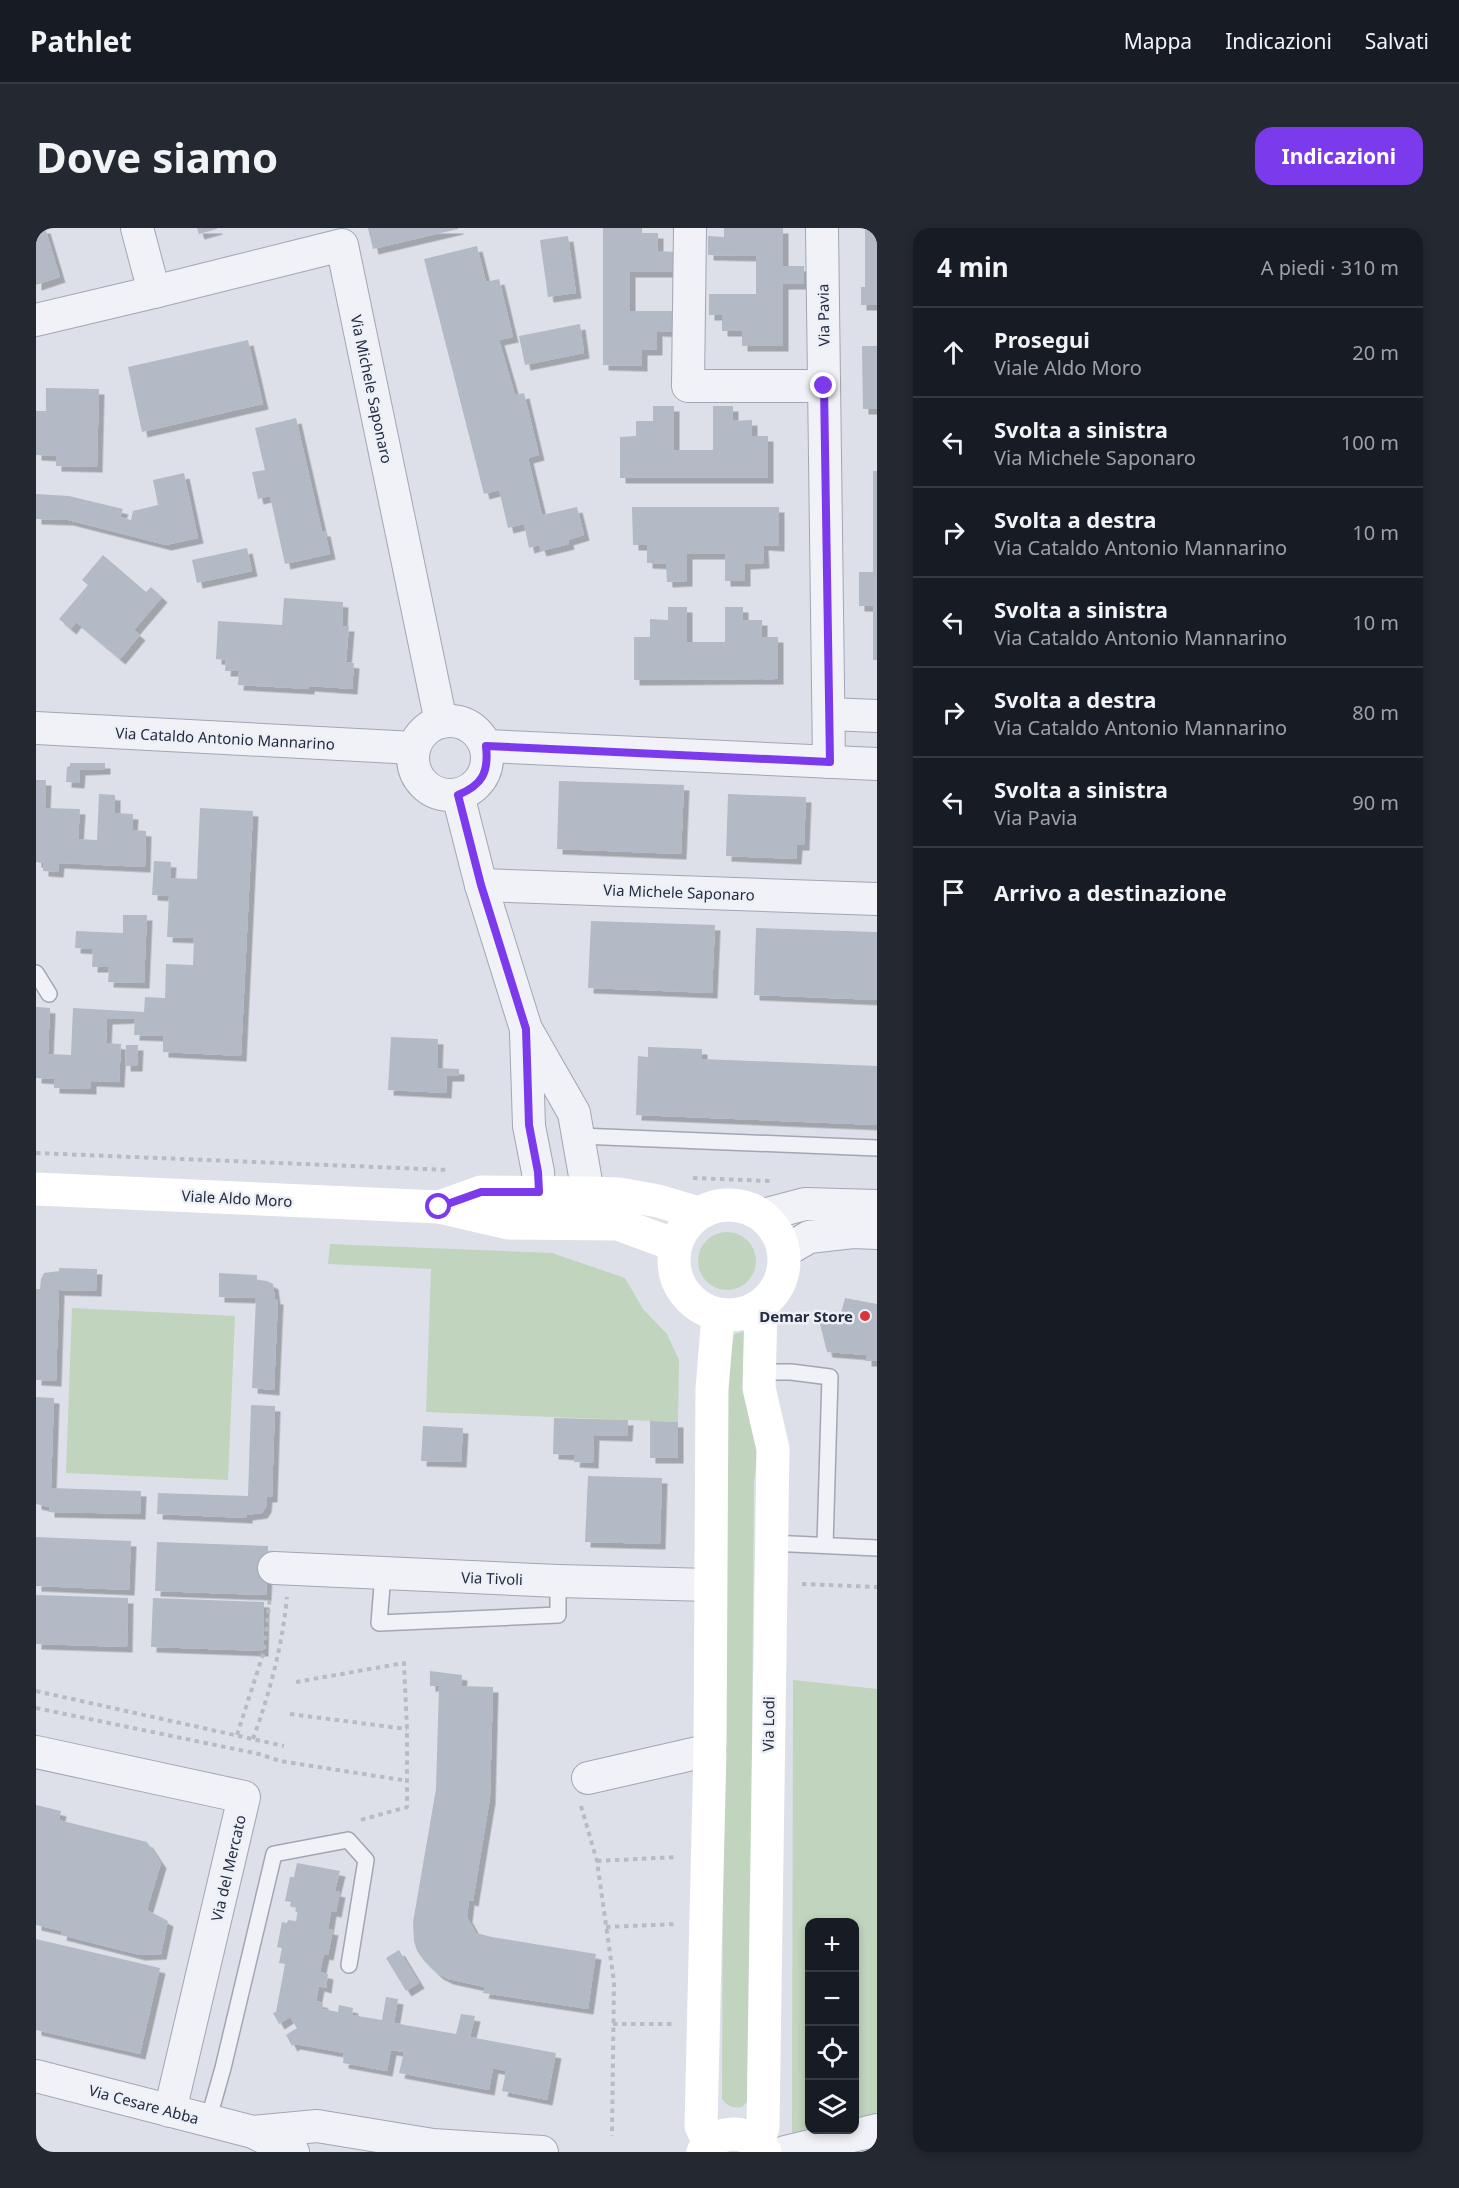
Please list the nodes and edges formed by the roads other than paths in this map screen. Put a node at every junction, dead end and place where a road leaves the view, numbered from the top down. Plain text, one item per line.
1 (136, 228) edge
2 (690, 228) edge
3 (822, 228) edge
4 (154, 292) junction
5 (36, 320) edge
6 (824, 386) junction
7 (829, 714) junction
8 (877, 716) edge
9 (441, 722) junction
10 (36, 728) edge
11 (486, 746) junction
12 (414, 748) junction
13 (830, 762) junction
14 (877, 764) edge
15 (458, 795) junction
16 (481, 885) junction
17 (877, 899) edge
18 (36, 973) edge
19 (49, 994) dead end
20 (526, 1029) junction
21 (580, 1136) junction
22 (877, 1148) edge
23 (36, 1189) edge
24 (539, 1192) junction
25 (588, 1193) junction
26 (877, 1206) edge
27 (439, 1207) junction
28 (699, 1213) junction
29 (763, 1215) junction
30 (877, 1233) edge
31 (675, 1245) junction
32 (784, 1251) junction
33 (761, 1307) junction
34 (718, 1316) junction
35 (760, 1372) junction
36 (771, 1543) junction
37 (825, 1545) junction
38 (877, 1548) edge
39 (383, 1574) junction
40 (558, 1581) junction
41 (277, 1583) road end
42 (710, 1585) junction
43 (710, 1750) junction
44 (36, 1752) edge
45 (584, 1790) road end
46 (349, 1965) dead end
47 (36, 2076) edge
48 (170, 2111) junction
49 (208, 2121) junction
50 (253, 2132) junction
51 (868, 2138) edge
52 (706, 2148) edge
53 (770, 2149) edge
54 (293, 2152) edge
55 (542, 2152) edge

1 - 4 street
2 - 6 street
3 - 6 street, Via Pavia
4 - 5 street, Via Michele Saponaro
4 - 9 street, Via Michele Saponaro
6 - 7 street, Via Pavia
7 - 8 street
7 - 13 street, Via Pavia
9 - 11 street
9 - 12 street
10 - 12 street, Via Cataldo Antonio Mannarino
11 - 13 street
11 - 15 street
12 - 15 street
13 - 14 street
15 - 16 street
16 - 17 street, Via Michele Saponaro
16 - 20 street
18 - 19 lane
20 - 21 street
20 - 24 street
21 - 22 lane
21 - 25 street
23 - 27 street, Viale Aldo Moro
24 - 25 street, Viale Aldo Moro
24 - 27 street, Viale Aldo Moro
25 - 28 street, Viale Aldo Moro
26 - 29 street
27 - 31 street, Viale Aldo Moro
28 - 29 street
28 - 31 street
29 - 32 street
30 - 32 street
31 - 34 street
32 - 33 street
33 - 34 street
33 - 35 street, Via Lodi
34 - 42 street
35 - 36 street, Via Lodi
35 - 37 lane
36 - 37 lane
36 - 53 street, Via Lodi
37 - 38 lane
39 - 40 street, Via Tivoli
39 - 40 lane
39 - 41 street, Via Tivoli
40 - 42 street, Via Tivoli
42 - 43 street
43 - 45 street
43 - 52 street
44 - 48 street, Via del Mercato
46 - 49 lane
47 - 48 street, Via Cesare Abba
48 - 49 street, Via Cesare Abba
49 - 50 street, Via Cesare Abba
50 - 54 street, Via Cesare Abba
50 - 55 street, Via Cesare Abba
51 - 53 street
52 - 53 street

